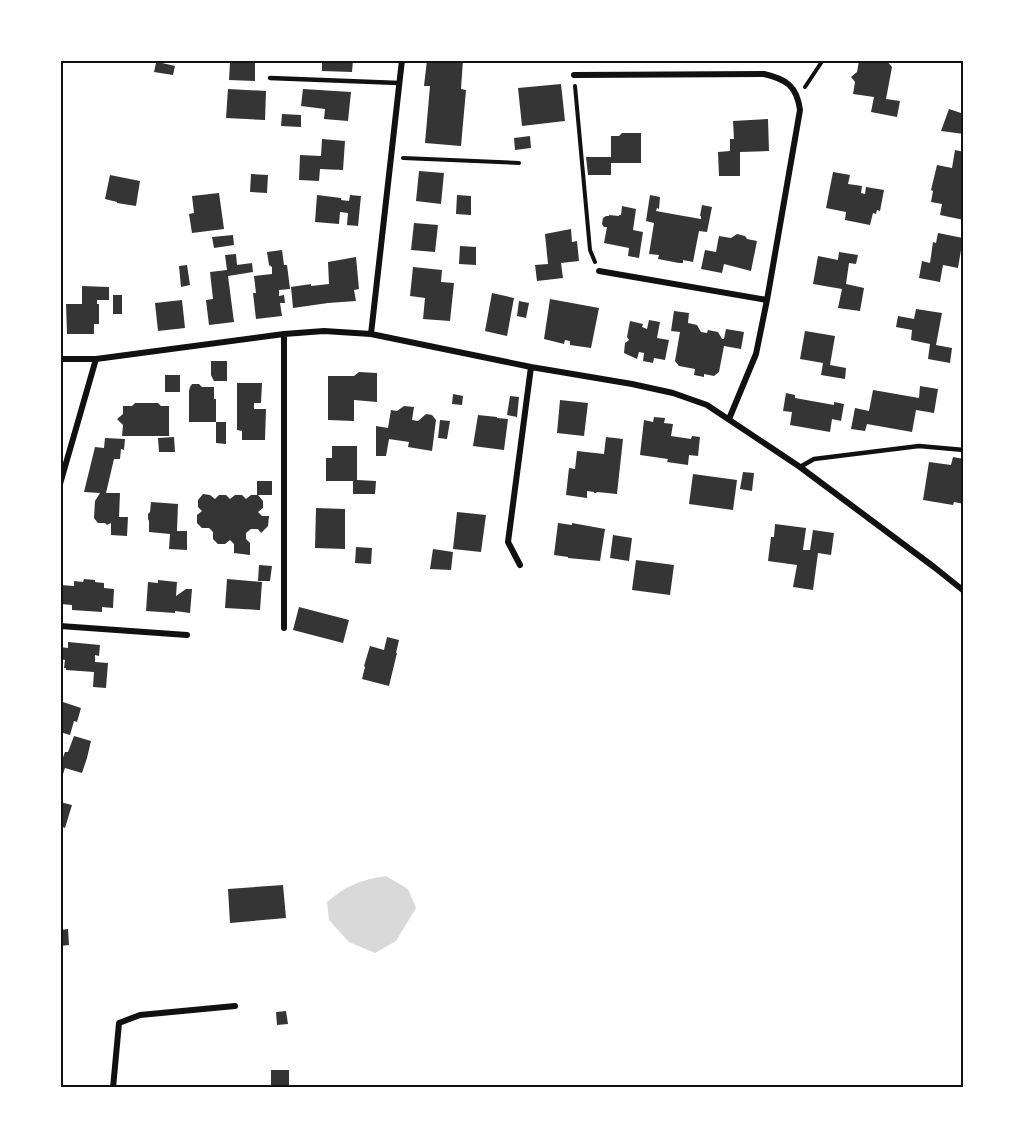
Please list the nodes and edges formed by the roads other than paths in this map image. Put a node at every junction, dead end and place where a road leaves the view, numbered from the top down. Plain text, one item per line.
1 (402, 60) edge
2 (574, 75) road end
3 (270, 78) dead end
4 (399, 82) junction
5 (599, 272) road end
6 (767, 300) junction
7 (371, 333) junction
8 (284, 334) junction
9 (60, 359) edge
10 (96, 359) junction
11 (531, 367) junction
12 (729, 419) junction
13 (964, 450) edge
14 (800, 467) junction
15 (60, 484) edge
16 (520, 565) dead end
17 (964, 591) edge
18 (60, 626) edge
19 (284, 628) dead end
20 (187, 635) dead end
21 (235, 1006) dead end
22 (113, 1088) edge

1 - 4 street
2 - 6 street
3 - 4 lane
4 - 7 street
5 - 6 street
6 - 12 street
7 - 8 street
7 - 11 street
8 - 10 street
8 - 19 street
9 - 10 street
10 - 15 street
11 - 12 street
11 - 16 street
12 - 14 street
13 - 14 lane
14 - 17 street
18 - 20 street
21 - 22 street

